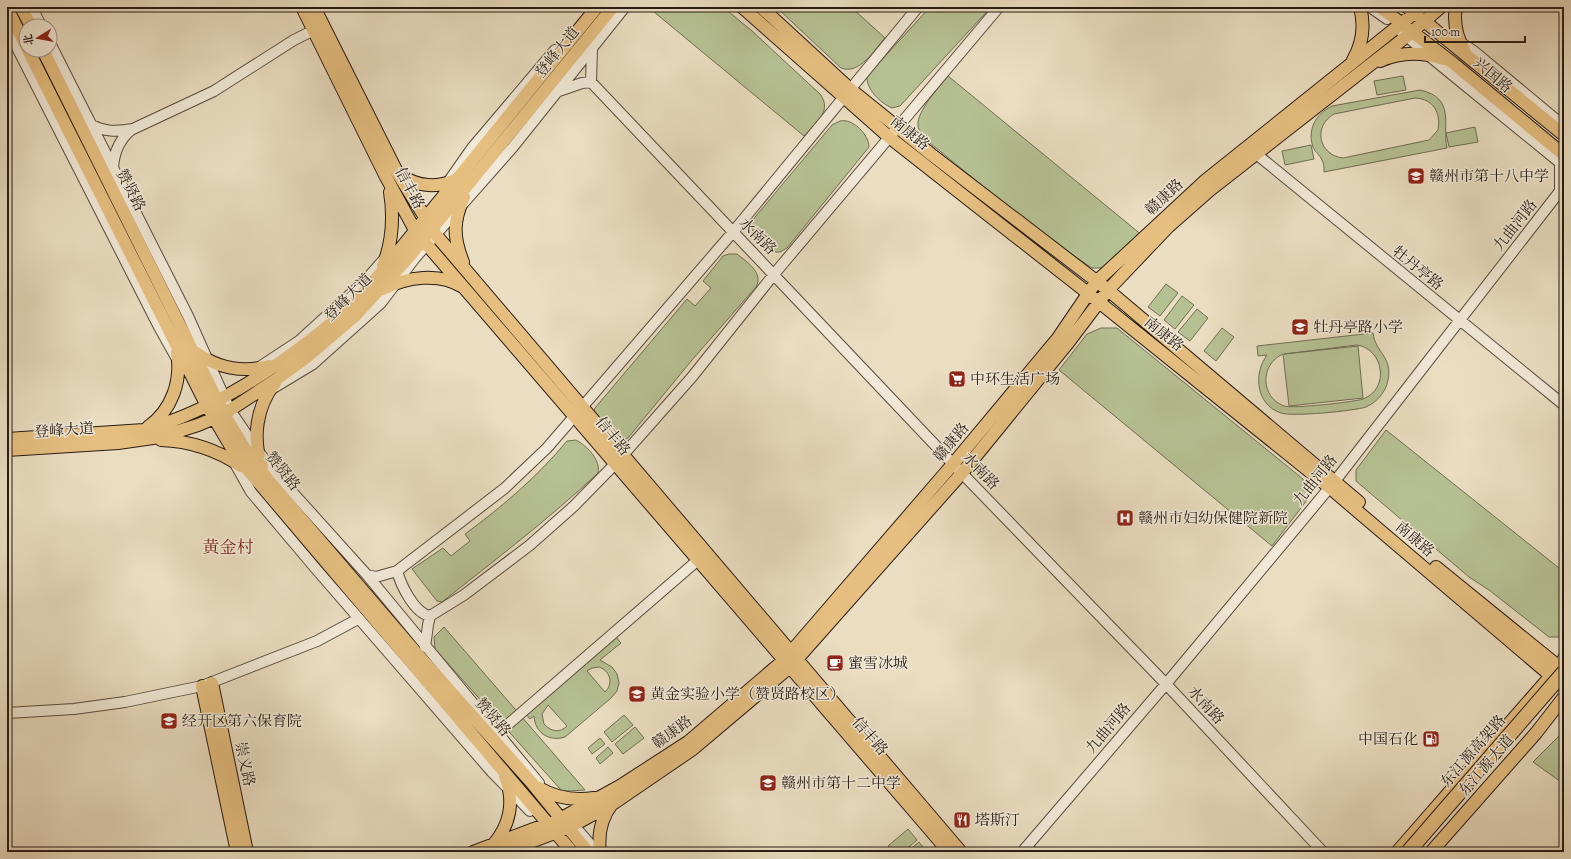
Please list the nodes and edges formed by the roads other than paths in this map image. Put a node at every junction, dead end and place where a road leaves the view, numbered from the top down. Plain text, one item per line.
1 (21, 7) edge
2 (32, 7) edge
3 (302, 7) edge
4 (314, 7) edge
5 (591, 7) edge
6 (598, 7) edge
7 (613, 7) edge
8 (625, 7) edge
9 (742, 7) edge
10 (761, 7) edge
11 (918, 7) edge
12 (999, 7) edge
13 (1360, 7) edge
14 (1370, 7) edge
15 (1380, 7) edge
16 (1441, 7) edge
17 (1456, 7) edge
18 (7, 8) edge
19 (1414, 9) edge
20 (27, 18) edge
21 (37, 18) edge
22 (1426, 20) junction
23 (1399, 24) junction
24 (7, 28) edge
25 (18, 30) edge
26 (314, 30) junction
27 (1410, 34) junction
28 (1460, 42) junction
29 (592, 49) junction
30 (1428, 55) junction
31 (32, 58) edge
32 (47, 58) edge
33 (57, 58) edge
34 (1471, 59) junction
35 (1454, 64) junction
36 (1349, 65) junction
37 (1361, 71) junction
38 (592, 82) junction
39 (558, 91) junction
40 (847, 93) junction
41 (90, 124) junction
42 (898, 127) junction
43 (1564, 128) edge
44 (133, 129) junction
45 (889, 137) junction
46 (1255, 153) junction
47 (1563, 162) edge
48 (113, 168) junction
49 (398, 172) junction
50 (386, 177) junction
51 (460, 177) junction
52 (448, 183) junction
53 (467, 187) junction
54 (1562, 191) edge
55 (458, 210) junction
56 (428, 225) junction
57 (733, 232) junction
58 (420, 236) junction
59 (386, 257) junction
60 (465, 268) junction
61 (774, 273) junction
62 (380, 274) junction
63 (1096, 282) junction
64 (396, 283) junction
65 (467, 289) junction
66 (1108, 290) junction
67 (378, 291) junction
68 (1089, 294) junction
69 (1100, 303) junction
70 (1459, 321) junction
71 (173, 338) junction
72 (194, 351) junction
73 (206, 359) junction
74 (284, 359) junction
75 (179, 361) junction
76 (257, 368) junction
77 (277, 379) junction
78 (269, 392) junction
79 (213, 403) junction
80 (1564, 405) edge
81 (578, 411) junction
82 (220, 415) junction
83 (146, 435) junction
84 (7, 439) edge
85 (7, 450) edge
86 (258, 451) junction
87 (618, 460) junction
88 (234, 462) junction
89 (953, 464) junction
90 (962, 473) junction
91 (255, 480) junction
92 (269, 481) junction
93 (1332, 484) junction
94 (698, 560) junction
95 (397, 571) junction
96 (367, 575) junction
97 (430, 616) junction
98 (358, 619) junction
99 (425, 647) junction
100 (791, 659) junction
101 (1561, 667) edge
102 (1166, 684) junction
103 (207, 685) junction
104 (1564, 686) edge
105 (1564, 697) edge
106 (7, 712) edge
107 (498, 733) junction
108 (501, 768) junction
109 (532, 782) junction
110 (509, 788) junction
111 (546, 792) junction
112 (611, 798) junction
113 (563, 817) junction
114 (571, 827) junction
115 (550, 830) junction
116 (493, 846) junction
117 (237, 852) edge
118 (247, 852) edge
119 (473, 852) edge
120 (504, 852) edge
121 (565, 852) edge
122 (572, 852) edge
123 (588, 852) edge
124 (598, 852) edge
125 (948, 852) edge
126 (962, 852) edge
127 (1022, 852) edge
128 (1323, 852) edge
129 (1397, 852) edge
130 (1408, 852) edge
131 (1420, 852) edge
132 (1431, 852) edge

1 - 20 main road
2 - 21 street
3 - 26 main road, 信丰路
4 - 49 main road, 信丰路
5 - 52 street
6 - 51 main road, 登峰大道
7 - 53 main road, 登峰大道
8 - 29 street
9 - 40 main road, 南康路
10 - 40 main road, 南康路
11 - 40 street
12 - 42 street
13 - 36 main road
14 - 23 street
15 - 23 main road, 兴国路
16 - 22 main road, 赣康路
17 - 28 main road
18 - 25 main road
19 - 22 main road, 兴国路
19 - 23 main road, 赣康路
22 - 27 main road, 赣康路
22 - 28 street
22 - 34 main road, 兴国路
23 - 27 main road, 兴国路
23 - 36 main road, 赣康路
24 - 75 street
26 - 44 street
26 - 50 main road, 信丰路
27 - 30 street
27 - 35 main road, 兴国路
27 - 37 main road, 赣康路
28 - 34 main road
28 - 43 street
29 - 38 street
29 - 39 street
30 - 35 main road
30 - 37 main road
30 - 47 street
31 - 71 main road, 赞贤路
32 - 72 main road, 赞贤路
33 - 41 street
34 - 43 main road, 兴国路
35 - 47 main road, 兴国路
36 - 63 main road, 赣康路
37 - 46 main road, 赣康路
38 - 39 street
38 - 57 street, 水南路
39 - 55 street
40 - 42 main road, 南康路
40 - 45 main road, 南康路
40 - 57 street
41 - 44 street
41 - 48 street
42 - 45 street
42 - 63 main road, 南康路
44 - 48 street
45 - 61 street
45 - 68 main road, 南康路
46 - 66 main road, 赣康路
46 - 70 street, 牡丹亭路
47 - 54 street
48 - 73 street
49 - 52 main road
49 - 56 main road, 信丰路
50 - 58 main road, 信丰路
50 - 59 main road
51 - 52 main road
51 - 56 main road, 登峰大道
52 - 56 street
53 - 55 main road
53 - 56 main road, 登峰大道
54 - 70 street, 九曲河路
55 - 56 street
55 - 60 main road
56 - 58 main road, 登峰大道
56 - 58 street
56 - 60 main road, 信丰路
57 - 61 street, 水南路
57 - 81 street
58 - 59 street
58 - 62 main road, 登峰大道
58 - 64 street
58 - 65 main road, 信丰路
58 - 67 main road, 登峰大道
59 - 62 main road
59 - 76 street
60 - 81 main road, 信丰路
61 - 87 street
61 - 89 street, 水南路
62 - 74 main road, 登峰大道
63 - 66 main road, 南康路
63 - 68 main road, 赣康路
64 - 65 main road
64 - 67 main road
64 - 78 street
65 - 81 main road, 信丰路
66 - 69 main road, 赣康路
66 - 93 main road, 南康路
67 - 77 main road, 登峰大道
68 - 69 main road, 南康路
68 - 89 main road, 赣康路
69 - 90 main road, 赣康路
69 - 93 main road, 南康路
70 - 80 street, 牡丹亭路
70 - 93 street, 九曲河路
71 - 75 main road
71 - 79 main road, 赞贤路
72 - 73 main road
72 - 79 main road, 赞贤路
73 - 76 main road
73 - 79 street
74 - 76 main road
74 - 79 main road, 登峰大道
75 - 79 street
75 - 83 main road
77 - 78 main road
77 - 82 main road, 登峰大道
78 - 86 main road
79 - 82 main road, 赞贤路
79 - 83 main road, 登峰大道
81 - 87 main road, 信丰路
81 - 95 street
82 - 83 main road, 登峰大道
82 - 86 street
82 - 88 street
82 - 91 main road, 赞贤路
82 - 92 main road, 赞贤路
83 - 84 main road, 登峰大道
83 - 85 main road, 登峰大道
83 - 88 main road
86 - 92 main road
86 - 96 street
87 - 94 main road, 信丰路
87 - 97 street
87 - 100 main road, 信丰路
88 - 91 main road
88 - 98 street
89 - 90 street, 水南路
89 - 100 main road, 赣康路
90 - 100 main road, 赣康路
90 - 102 street, 水南路
91 - 108 main road, 赞贤路
92 - 109 main road, 赞贤路
93 - 101 main road, 南康路
93 - 102 street, 九曲河路
94 - 100 main road, 信丰路
94 - 107 street
95 - 96 street
95 - 97 street
96 - 99 street
97 - 99 street
98 - 103 street
98 - 110 street
99 - 107 street
100 - 112 main road, 赣康路
100 - 125 main road, 信丰路
100 - 126 main road, 信丰路
101 - 104 main road, 南康路
101 - 129 main road, 东江源大道
101 - 130 highway, 东江源高架路, bridge
102 - 127 street, 九曲河路
102 - 128 street, 水南路
103 - 106 street
103 - 117 main road, 崇义路
103 - 118 main road, 崇义路
104 - 131 highway, 东江源高架路
105 - 132 main road, 东江源大道
107 - 111 street
108 - 110 main road
108 - 115 main road, 赞贤路
109 - 111 main road
109 - 113 main road, 赞贤路
110 - 115 street
110 - 116 main road
111 - 112 main road
111 - 113 street
112 - 113 main road, 赣康路
112 - 114 main road, 赣康路
112 - 124 main road
113 - 114 main road, 赞贤路
113 - 115 main road, 赣康路
114 - 115 main road, 赣康路
114 - 123 main road, 赞贤路
114 - 124 street
115 - 116 main road, 赣康路
115 - 120 main road, 赣康路
115 - 121 street
115 - 122 main road, 赞贤路
116 - 119 main road, 赣康路

